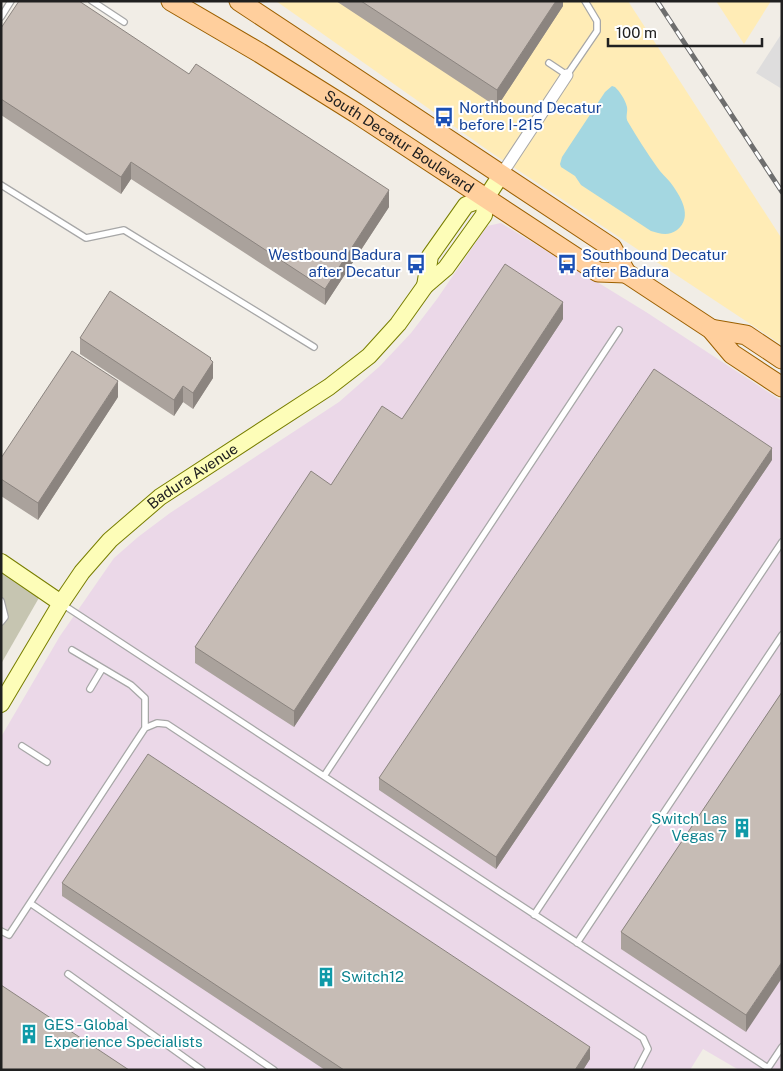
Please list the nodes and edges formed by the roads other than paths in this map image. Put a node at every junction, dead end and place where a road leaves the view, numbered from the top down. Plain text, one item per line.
1 (11, 1) edge
2 (92, 1) edge
3 (171, 1) edge
4 (239, 1) edge
5 (585, 1) edge
6 (1, 17) edge
7 (124, 22) dead end
8 (549, 63) dead end
9 (567, 75) junction
10 (501, 175) junction
11 (1, 185) edge
12 (486, 198) junction
13 (626, 273) junction
14 (711, 329) junction
15 (619, 330) dead end
16 (314, 347) dead end
17 (782, 360) edge
18 (782, 386) edge
19 (782, 542) edge
20 (1, 562) edge
21 (1, 601) edge
22 (61, 603) junction
23 (1, 622) edge
24 (782, 635) edge
25 (72, 650) dead end
26 (102, 668) junction
27 (90, 689) dead end
28 (1, 704) edge
29 (145, 728) junction
30 (22, 746) dead end
31 (47, 762) dead end
32 (324, 776) junction
33 (30, 903) junction
34 (534, 915) junction
35 (1, 932) edge
36 (577, 943) junction
37 (68, 974) dead end
38 (782, 1047) edge
39 (202, 1070) edge
40 (274, 1070) edge
41 (637, 1070) edge

1 - 6 lane
2 - 7 lane
3 - 12 main road, South Decatur Boulevard
4 - 10 main road, South Decatur Boulevard
5 - 9 lane
8 - 9 lane
9 - 10 street, Badura Avenue
10 - 12 main road, Badura Avenue
10 - 13 main road, South Decatur Boulevard
11 - 16 lane
12 - 13 main road, South Decatur Boulevard
12 - 22 main road, Badura Avenue
13 - 14 main road, South Decatur Boulevard
14 - 17 main road, South Decatur Boulevard
14 - 18 main road, South Decatur Boulevard
15 - 32 lane
19 - 34 lane
20 - 22 main road
21 - 23 lane
22 - 28 main road, Badura Avenue
22 - 32 lane
24 - 36 lane
25 - 26 lane
26 - 27 lane
26 - 29 lane
29 - 33 lane
29 - 41 lane
30 - 31 lane
32 - 34 lane
33 - 35 lane
33 - 40 lane
34 - 36 lane
36 - 38 lane
37 - 39 lane

